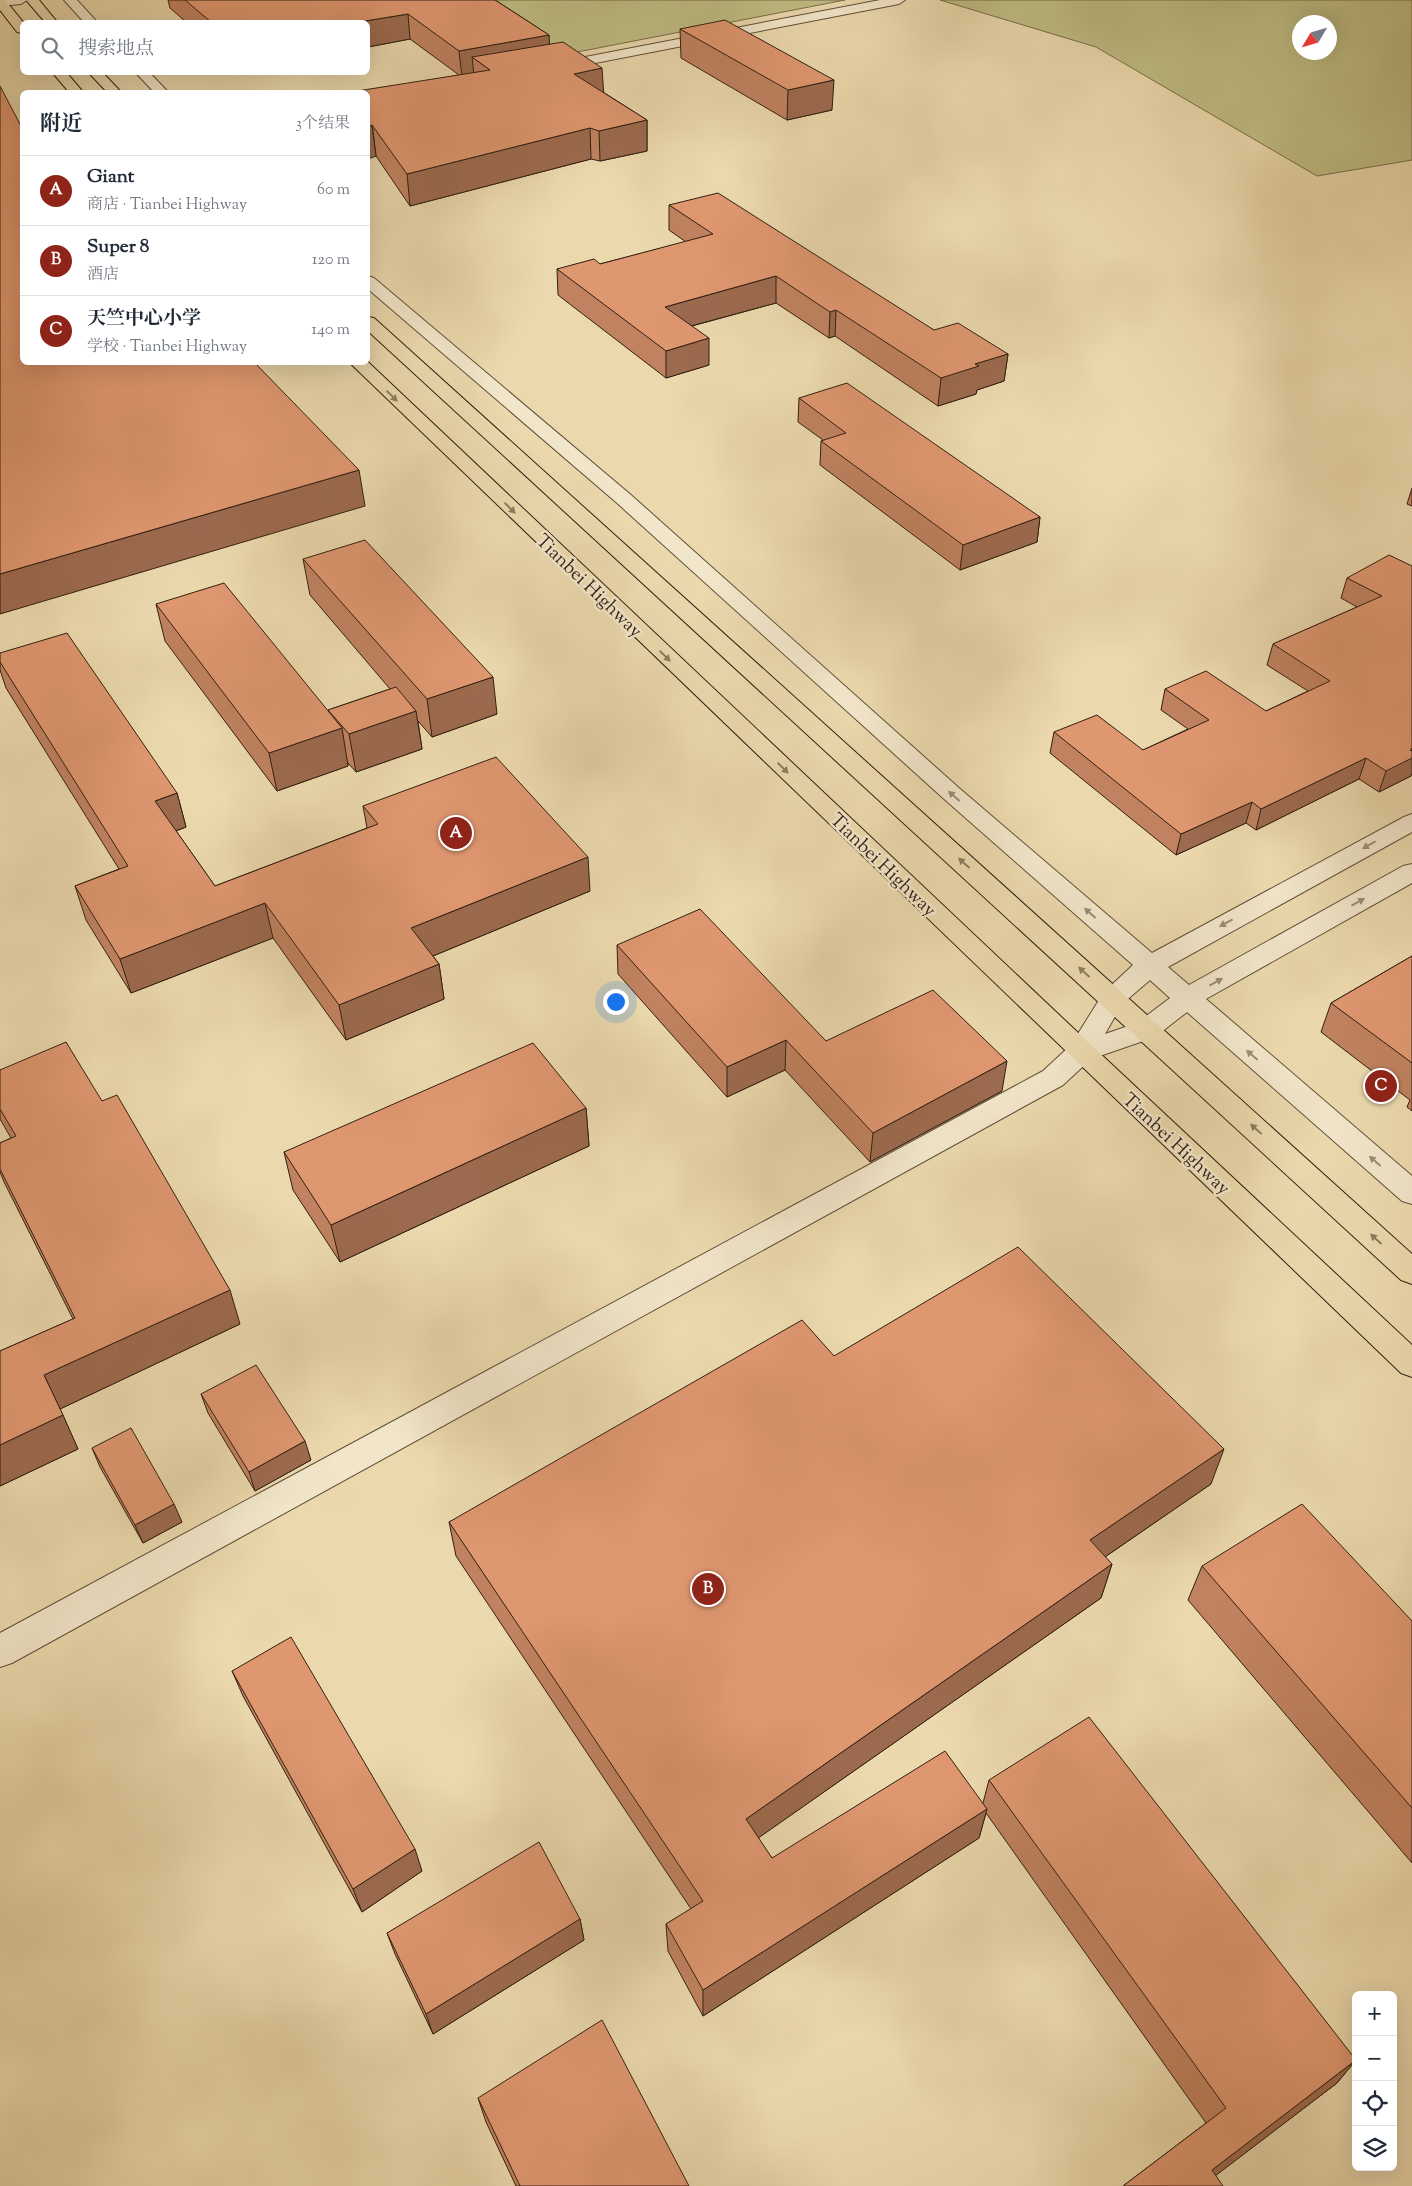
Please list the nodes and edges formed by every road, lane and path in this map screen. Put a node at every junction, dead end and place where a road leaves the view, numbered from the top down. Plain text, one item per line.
1 (21, 0) edge
2 (32, 0) edge
3 (70, 0) edge
4 (900, 0) edge
5 (0, 2) edge
6 (49, 20) edge
7 (88, 20) edge
8 (20, 27) edge
9 (543, 68) edge
10 (61, 75) edge
11 (97, 75) edge
12 (144, 75) edge
13 (74, 90) edge
14 (112, 90) edge
15 (159, 90) edge
16 (370, 283) edge
17 (370, 324) edge
18 (360, 365) edge
19 (1412, 822) edge
20 (1412, 872) edge
21 (1150, 965) junction
22 (1113, 998) junction
23 (1187, 998) junction
24 (1146, 1030) junction
25 (1081, 1052) junction
26 (1412, 1193) edge
27 (1412, 1272) edge
28 (1412, 1364) edge
29 (0, 1651) edge

1 - 5 street
2 - 6 main road
3 - 7 street
4 - 9 street
5 - 8 main road
10 - 13 main road
11 - 14 main road
12 - 15 street
21 -> 16 street
22 -> 17 main road
18 -> 25 main road, Tianbei Highway
19 -> 21 street
23 -> 20 street
21 - 22 street
21 - 23 street
22 - 24 main road
22 - 25 street
23 - 24 street
26 -> 23 street
24 - 25 street
27 -> 24 main road
25 - 28 main road, Tianbei Highway
25 - 29 street

